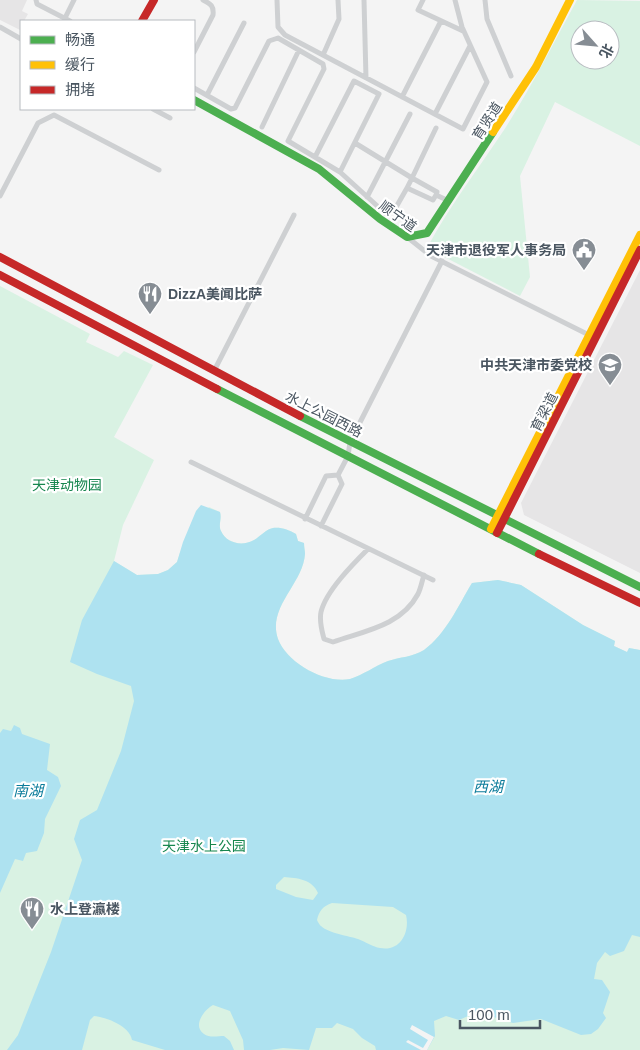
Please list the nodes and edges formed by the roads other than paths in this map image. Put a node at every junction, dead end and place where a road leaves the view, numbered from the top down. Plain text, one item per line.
1 (36, 0) edge
2 (74, 0) edge
3 (154, 0) edge
4 (203, 0) edge
5 (284, 0) edge
6 (338, 0) edge
7 (364, 0) edge
8 (424, 0) edge
9 (455, 0) edge
10 (485, 0) edge
11 (570, 0) edge
12 (277, 3) edge
13 (65, 18) junction
14 (68, 20) edge
15 (143, 20) edge
16 (441, 21) junction
17 (244, 23) dead end
18 (0, 27) edge
19 (464, 31) junction
20 (20, 37) edge
21 (470, 46) junction
22 (195, 50) edge
23 (299, 50) junction
24 (323, 55) junction
25 (511, 76) dead end
26 (366, 78) junction
27 (195, 89) edge
28 (207, 95) junction
29 (402, 97) junction
30 (195, 101) edge
31 (155, 110) edge
32 (410, 114) dead end
33 (435, 114) junction
34 (170, 118) dead end
35 (262, 128) dead end
36 (436, 128) dead end
37 (355, 143) junction
38 (315, 157) junction
39 (385, 162) junction
40 (158, 170) dead end
41 (340, 172) junction
42 (412, 178) junction
43 (407, 188) junction
44 (436, 195) junction
45 (0, 196) edge
46 (367, 197) junction
47 (449, 201) junction
48 (294, 215) dead end
49 (640, 235) edge
50 (407, 238) junction
51 (640, 250) edge
52 (0, 257) edge
53 (442, 261) junction
54 (0, 275) edge
55 (593, 337) junction
56 (214, 371) junction
57 (350, 442) junction
58 (348, 456) junction
59 (191, 462) dead end
60 (338, 475) junction
61 (501, 517) junction
62 (305, 519) junction
63 (321, 526) junction
64 (494, 531) junction
65 (368, 548) junction
66 (424, 575) junction
67 (433, 580) dead end
68 (640, 588) edge
69 (640, 603) edge

1 - 13 street
2 - 13 street
3 - 15 main road
4 - 22 street
5 - 12 street
6 - 24 street
7 - 26 street
8 - 16 street
9 - 19 street
10 - 25 street
11 - 47 main road, 育贤道
12 - 24 street
13 - 14 street
16 - 19 street
16 - 29 street
17 - 28 street
18 - 20 street
19 - 21 street
21 - 33 street
21 - 33 street
23 - 28 street
23 - 35 street
23 - 38 street
24 - 26 street
26 - 29 street
27 - 28 street
29 - 33 street
30 - 50 main road, 顺宁道
31 - 34 street
32 - 39 street
36 - 42 street
37 - 38 street
37 - 39 street
37 - 41 street
38 - 41 street
39 - 42 street
39 - 46 street
40 - 45 street
41 - 46 street
42 - 43 street
42 - 44 street
43 - 44 street
43 - 46 street
44 - 47 street
47 - 50 main road, 育贤道
48 - 56 street
49 - 55 main road
50 - 53 street, 顺宁道
51 - 55 main road, 育梁道
52 - 56 main road, 水上公园西路
53 - 55 street, 顺宁道
53 - 57 street
54 - 58 main road, 水上公园西路
55 - 61 main road, 育梁道
56 - 57 main road, 水上公园西路
57 - 58 street
57 - 61 main road, 水上公园西路
58 - 60 street
58 - 64 main road, 水上公园西路
59 - 62 street
60 - 62 street
60 - 63 street
61 - 64 main road, 育梁道
61 - 68 main road, 水上公园西路
62 - 63 street
63 - 65 street
64 - 69 main road, 水上公园西路
65 - 66 street
65 - 66 street
66 - 67 street

